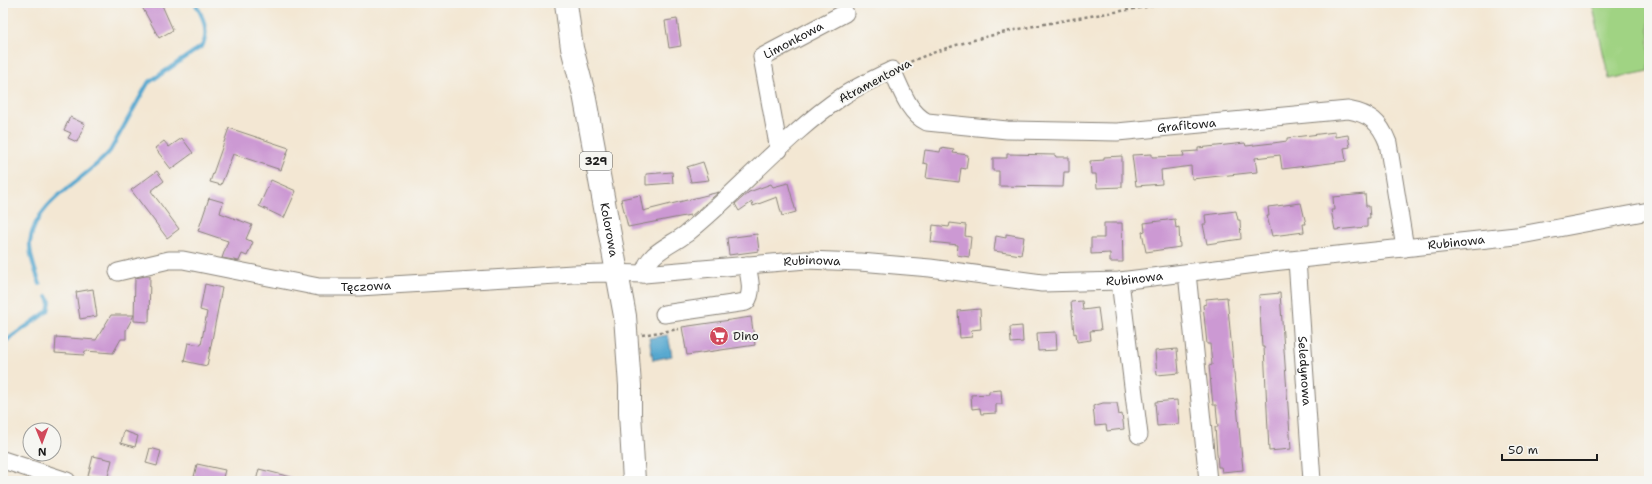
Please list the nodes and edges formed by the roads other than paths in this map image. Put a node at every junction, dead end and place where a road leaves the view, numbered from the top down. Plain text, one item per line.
1 (566, 3) edge
2 (845, 14) dead end
3 (892, 70) joint
4 (779, 150) junction
5 (1649, 211) edge
6 (1405, 248) junction
7 (1297, 260) junction
8 (747, 265) junction
9 (118, 272) dead end
10 (611, 273) junction
11 (1187, 273) junction
12 (644, 274) junction
13 (1120, 282) junction
14 (664, 314) dead end
15 (1138, 435) dead end
16 (3, 460) edge
17 (67, 481) edge
18 (634, 481) edge
19 (1208, 481) edge
20 (1312, 481) edge

1 - 10 main road, Kolorowa / 329
2 - 4 street, Limonkowa
3 - 4 street, Atramentowa
3 - 6 street, Grafitowa
4 - 12 street, Atramentowa
5 - 6 street, Rubinowa
6 - 7 street, Rubinowa
7 - 11 street, Rubinowa
7 - 20 street, Seledynowa
8 - 12 street, Rubinowa
8 - 13 street, Rubinowa
8 - 14 street
9 - 10 street, Tęczowa
10 - 12 street, Rubinowa
10 - 18 main road, Kolorowa / 329
11 - 13 street, Rubinowa
11 - 19 street
13 - 15 street
16 - 17 street

